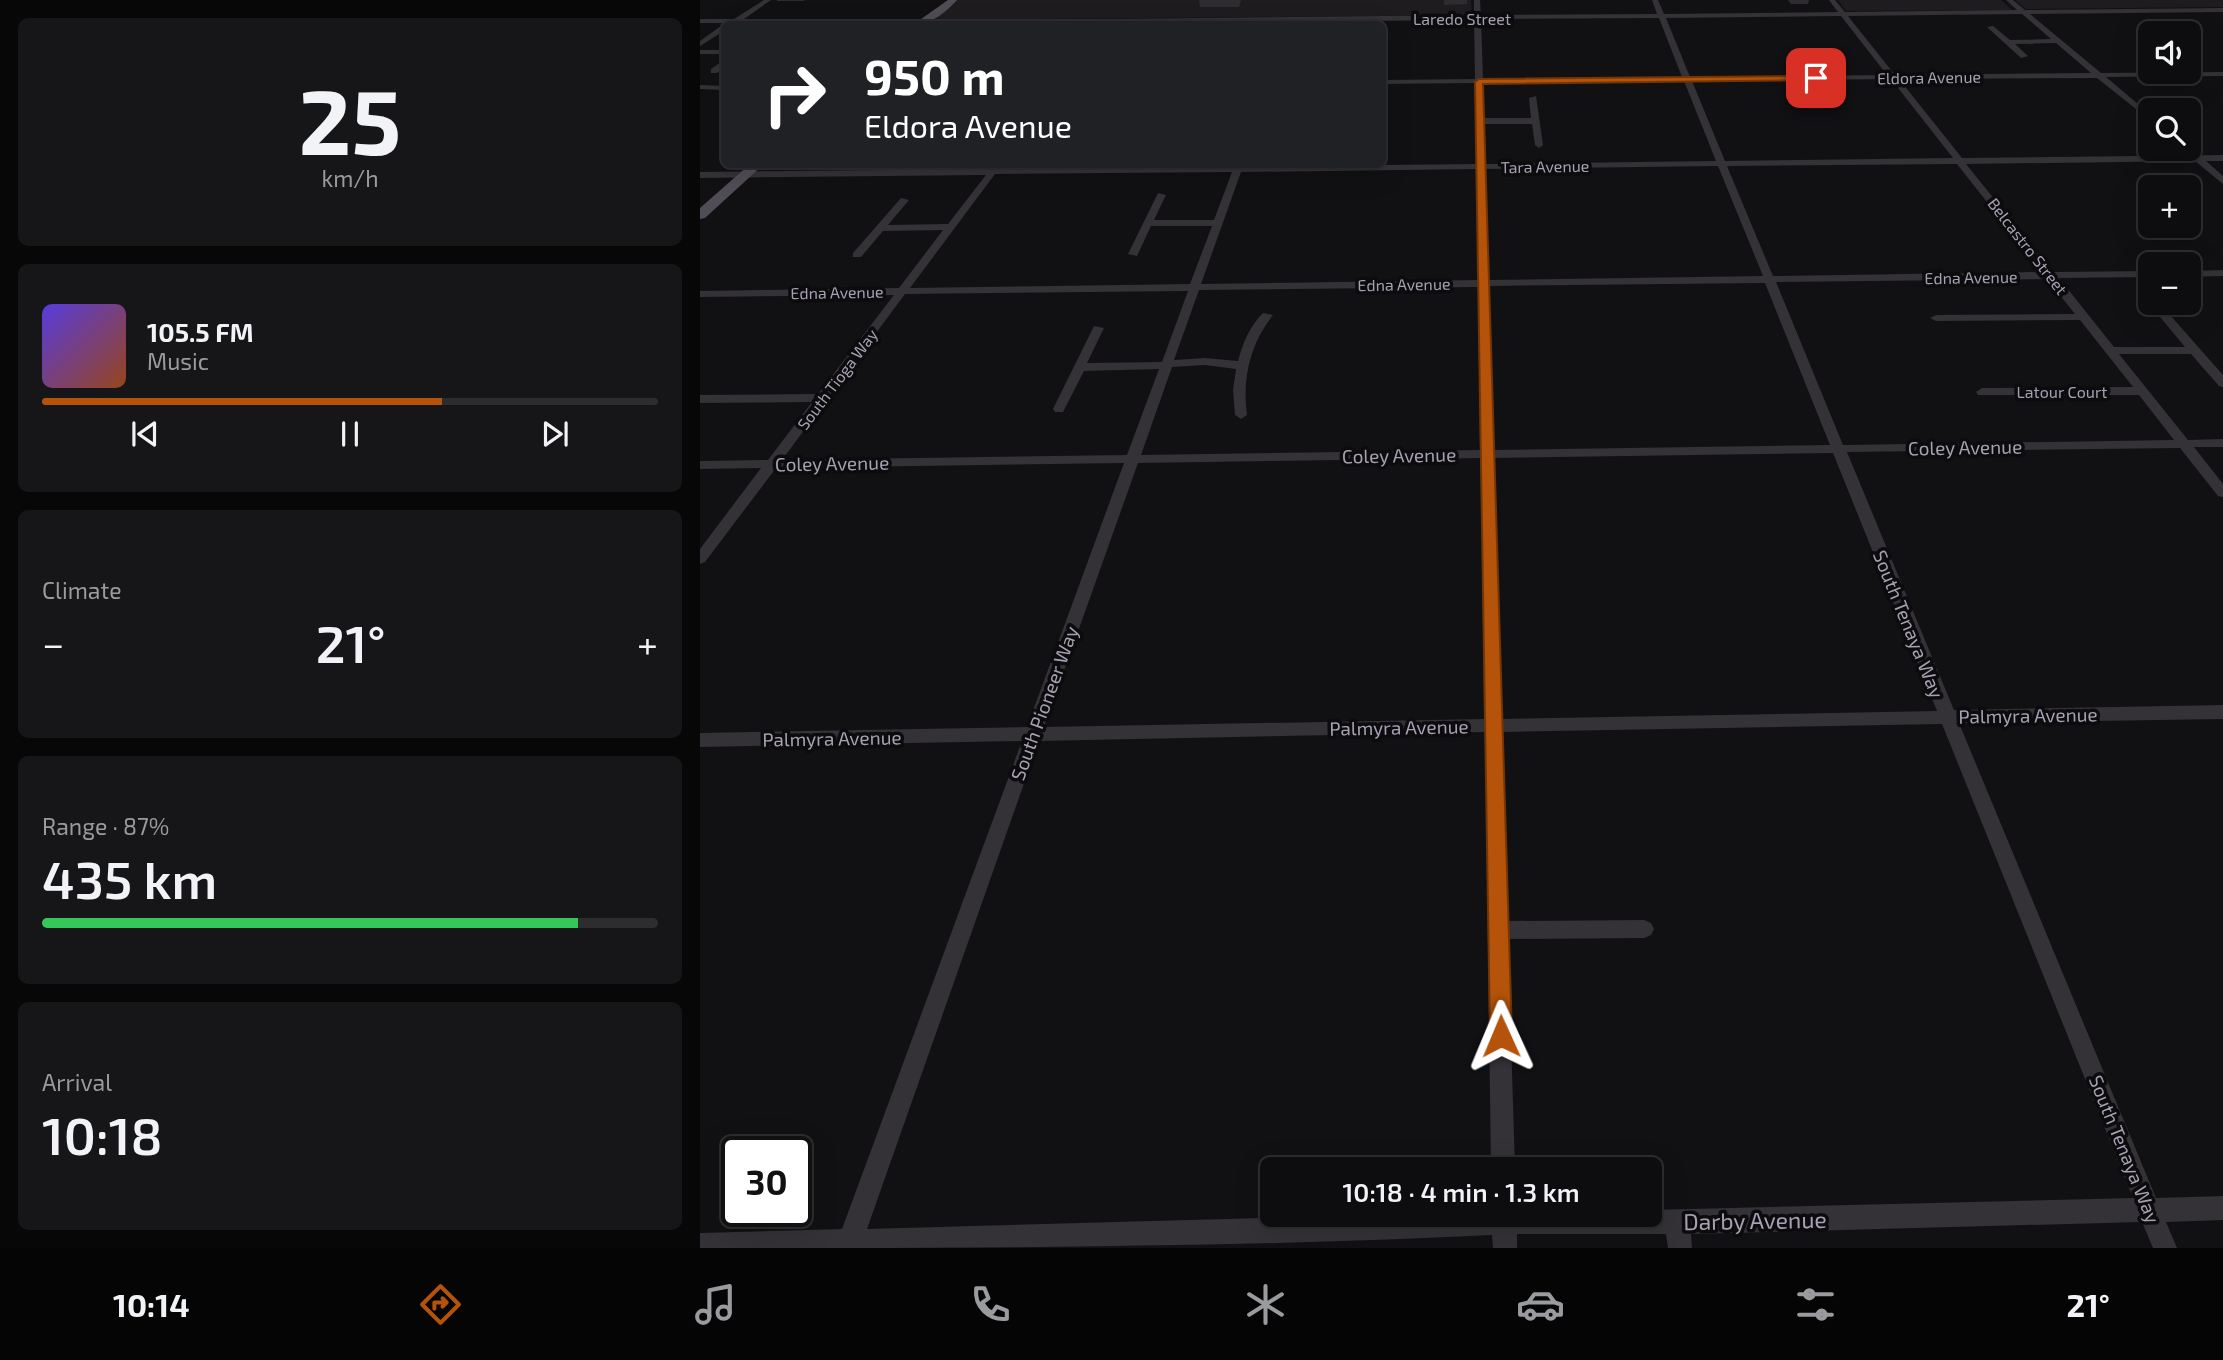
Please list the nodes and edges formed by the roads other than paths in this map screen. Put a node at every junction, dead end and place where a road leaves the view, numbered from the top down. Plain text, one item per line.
1 (768, 0) edge
2 (953, 0) edge
3 (1477, 0) edge
4 (1832, 0) edge
5 (2009, 0) edge
6 (935, 1) edge
7 (1658, 8) edge
8 (2203, 10) junction
9 (2223, 10) edge
10 (2023, 12) junction
11 (1843, 14) junction
12 (2213, 16) dead end
13 (1477, 17) junction
14 (700, 21) edge
15 (736, 21) edge
16 (917, 21) edge
17 (924, 21) edge
18 (1228, 21) edge
19 (721, 22) edge
20 (1991, 27) dead end
21 (721, 30) edge
22 (2058, 41) junction
23 (2007, 42) junction
24 (700, 44) edge
25 (700, 52) edge
26 (721, 52) edge
27 (2024, 56) dead end
28 (721, 66) edge
29 (714, 71) dead end
30 (2223, 74) edge
31 (2098, 75) junction
32 (1894, 78) junction
33 (1687, 79) junction
34 (1386, 82) edge
35 (1479, 82) junction
36 (700, 87) edge
37 (721, 88) edge
38 (1533, 98) dead end
39 (2138, 108) edge
40 (1478, 121) junction
41 (1536, 121) junction
42 (1539, 145) dead end
43 (2201, 158) edge
44 (2223, 158) edge
45 (2138, 159) edge
46 (1960, 161) junction
47 (2200, 161) edge
48 (1721, 164) junction
49 (1386, 166) edge
50 (1480, 166) junction
51 (754, 168) edge
52 (995, 168) edge
53 (1238, 168) edge
54 (700, 175) edge
55 (745, 176) junction
56 (2223, 181) edge
57 (1161, 195) dead end
58 (904, 200) dead end
59 (700, 215) edge
60 (1148, 223) junction
61 (1218, 223) junction
62 (950, 227) junction
63 (880, 228) junction
64 (1133, 254) dead end
65 (857, 255) dead end
66 (2223, 273) edge
67 (2138, 274) edge
68 (2201, 274) edge
69 (2052, 276) junction
70 (1769, 279) junction
71 (1484, 283) junction
72 (1194, 287) junction
73 (901, 291) junction
74 (700, 294) edge
75 (1267, 315) dead end
76 (2084, 317) junction
77 (2166, 317) dead end
78 (1936, 318) dead end
79 (1098, 328) dead end
80 (2111, 351) junction
81 (2195, 351) junction
82 (1166, 365) junction
83 (1080, 367) junction
84 (1243, 367) junction
85 (2223, 383) edge
86 (2143, 391) junction
87 (1982, 392) dead end
88 (823, 398) junction
89 (700, 399) edge
90 (1059, 409) dead end
91 (1241, 415) dead end
92 (2223, 443) edge
93 (2185, 444) junction
94 (1838, 448) junction
95 (1488, 454) junction
96 (1133, 459) junction
97 (773, 464) junction
98 (700, 465) edge
99 (2223, 493) edge
100 (700, 559) edge
101 (2223, 712) edge
102 (1947, 717) junction
103 (1494, 725) junction
104 (1033, 734) junction
105 (700, 740) edge
106 (1644, 929) dead end
107 (1498, 930) junction
108 (1503, 1157) edge
109 (2223, 1208) edge
110 (2151, 1210) junction
111 (1662, 1222) edge
112 (1677, 1222) junction
113 (1378, 1227) edge
114 (1505, 1227) edge
115 (850, 1241) junction
116 (1007, 1243) edge
117 (700, 1245) edge
118 (1505, 1248) edge
119 (1680, 1248) edge
120 (2165, 1248) edge

1 - 15 street
2 - 17 main road
3 - 13 street
4 - 11 street, Belcastro Street
5 - 10 street
6 - 16 main road
7 - 11 street, Laredo Street
7 - 13 street, Laredo Street
7 - 33 street, South Tenaya Way
8 - 9 street, Laredo Street
8 - 10 street, Laredo Street
8 - 12 street
10 - 11 street, Laredo Street
10 - 22 street
11 - 32 street, Belcastro Street
13 - 18 street, Laredo Street
13 - 35 street
14 - 19 street, Laredo Street
20 - 23 street
21 - 24 street
22 - 23 street
22 - 31 street
23 - 27 street
25 - 26 street
28 - 29 street
30 - 31 street, Eldora Avenue
31 - 32 street, Eldora Avenue
31 - 39 street
32 - 33 street, Eldora Avenue
32 - 46 street, Belcastro Street
33 - 35 street, Eldora Avenue
33 - 48 street, South Tenaya Way
34 - 35 street, Eldora Avenue
35 - 40 street
36 - 37 street
38 - 41 street
40 - 41 street
40 - 50 street
41 - 42 street
43 - 44 street, Tara Avenue
45 - 46 street, Tara Avenue
46 - 48 street, Tara Avenue
46 - 69 street, Belcastro Street
47 - 56 street
48 - 50 street, Tara Avenue
48 - 70 street, South Tenaya Way
49 - 50 street, Tara Avenue
50 - 71 street
51 - 55 main road
52 - 55 street, Tara Avenue
52 - 62 street, South Tioga Way
53 - 61 street, South Pioneer Way
54 - 55 street, Tara Avenue
55 - 59 main road
57 - 60 street
58 - 63 street
60 - 61 street
60 - 64 street
61 - 72 street, South Pioneer Way
62 - 63 street
62 - 73 street, South Tioga Way
63 - 65 street
66 - 68 street
67 - 69 street, Edna Avenue
69 - 70 street, Edna Avenue
69 - 76 street, Belcastro Street
70 - 71 street, Edna Avenue
70 - 94 street, South Tenaya Way
71 - 72 street, Edna Avenue
71 - 95 street
72 - 73 street, Edna Avenue
72 - 82 street, South Pioneer Way
73 - 74 street, Edna Avenue
73 - 88 street, South Tioga Way
75 - 84 street
76 - 78 street
76 - 80 street, Belcastro Street
77 - 81 street
79 - 83 street
80 - 81 street
80 - 86 street, Belcastro Street
81 - 85 street
82 - 83 street
82 - 84 street
82 - 96 street, South Pioneer Way
83 - 90 street
84 - 91 street
86 - 87 street, Latour Court
86 - 93 street, Belcastro Street
88 - 89 street
88 - 97 street, South Tioga Way
92 - 93 street, Coley Avenue
93 - 94 street, Coley Avenue
93 - 99 street, Belcastro Street
94 - 95 street, Coley Avenue
94 - 102 street, South Tenaya Way
95 - 96 street, Coley Avenue
95 - 103 street
96 - 97 street, Coley Avenue
96 - 104 street, South Pioneer Way
97 - 98 street, Coley Avenue
97 - 100 street, South Tioga Way
101 - 102 street, Palmyra Avenue
102 - 103 street, Palmyra Avenue
102 - 110 street, South Tenaya Way
103 - 104 street, Palmyra Avenue
103 - 107 street
104 - 105 street, Palmyra Avenue
104 - 115 street, South Pioneer Way
106 - 107 street
107 - 108 street
109 - 110 street, Darby Avenue
110 - 112 street, Darby Avenue
110 - 120 street, South Tenaya Way
111 - 112 street, Darby Avenue
112 - 119 street
113 - 116 street, Darby Avenue
114 - 118 street
115 - 116 street, Darby Avenue
115 - 117 street, Darby Avenue

